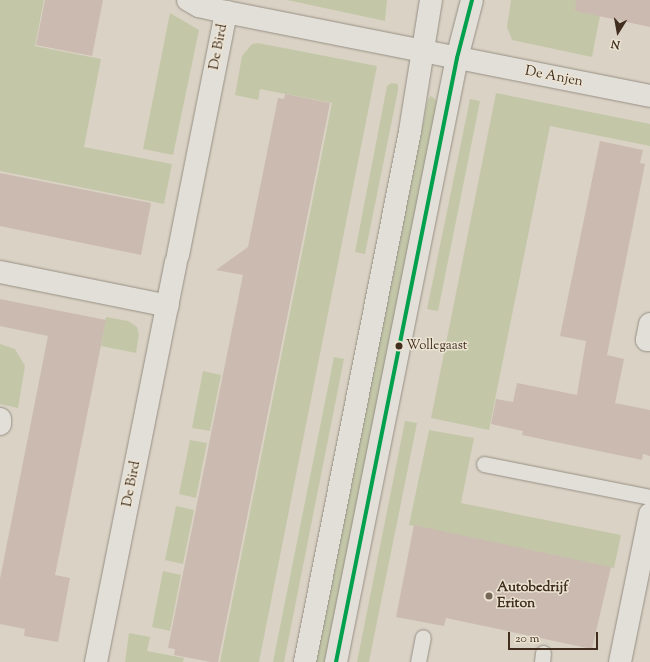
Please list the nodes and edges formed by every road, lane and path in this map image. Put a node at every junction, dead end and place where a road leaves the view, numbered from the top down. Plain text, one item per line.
1 (188, 0) edge
2 (431, 0) edge
3 (472, 0) edge
4 (226, 12) junction
5 (424, 51) junction
6 (457, 58) junction
7 (650, 96) edge
8 (0, 272) edge
9 (168, 306) junction
10 (650, 324) edge
11 (650, 340) edge
12 (0, 419) edge
13 (0, 424) edge
14 (484, 464) dead end
15 (650, 497) edge
16 (650, 514) edge
17 (423, 637) dead end
18 (96, 662) edge
19 (305, 662) edge
20 (336, 662) edge
21 (418, 662) edge
22 (620, 662) edge

1 - 4 street
2 - 5 street
3 - 6 street
4 - 5 street, De Bird
4 - 9 street, De Bird
5 - 6 street, De Bird
5 - 19 street
6 - 7 street, De Anjen
6 - 20 street
8 - 9 street
9 - 18 street, De Bird
10 - 11 street
12 - 13 street
14 - 15 lane
16 - 22 street
17 - 21 lane

